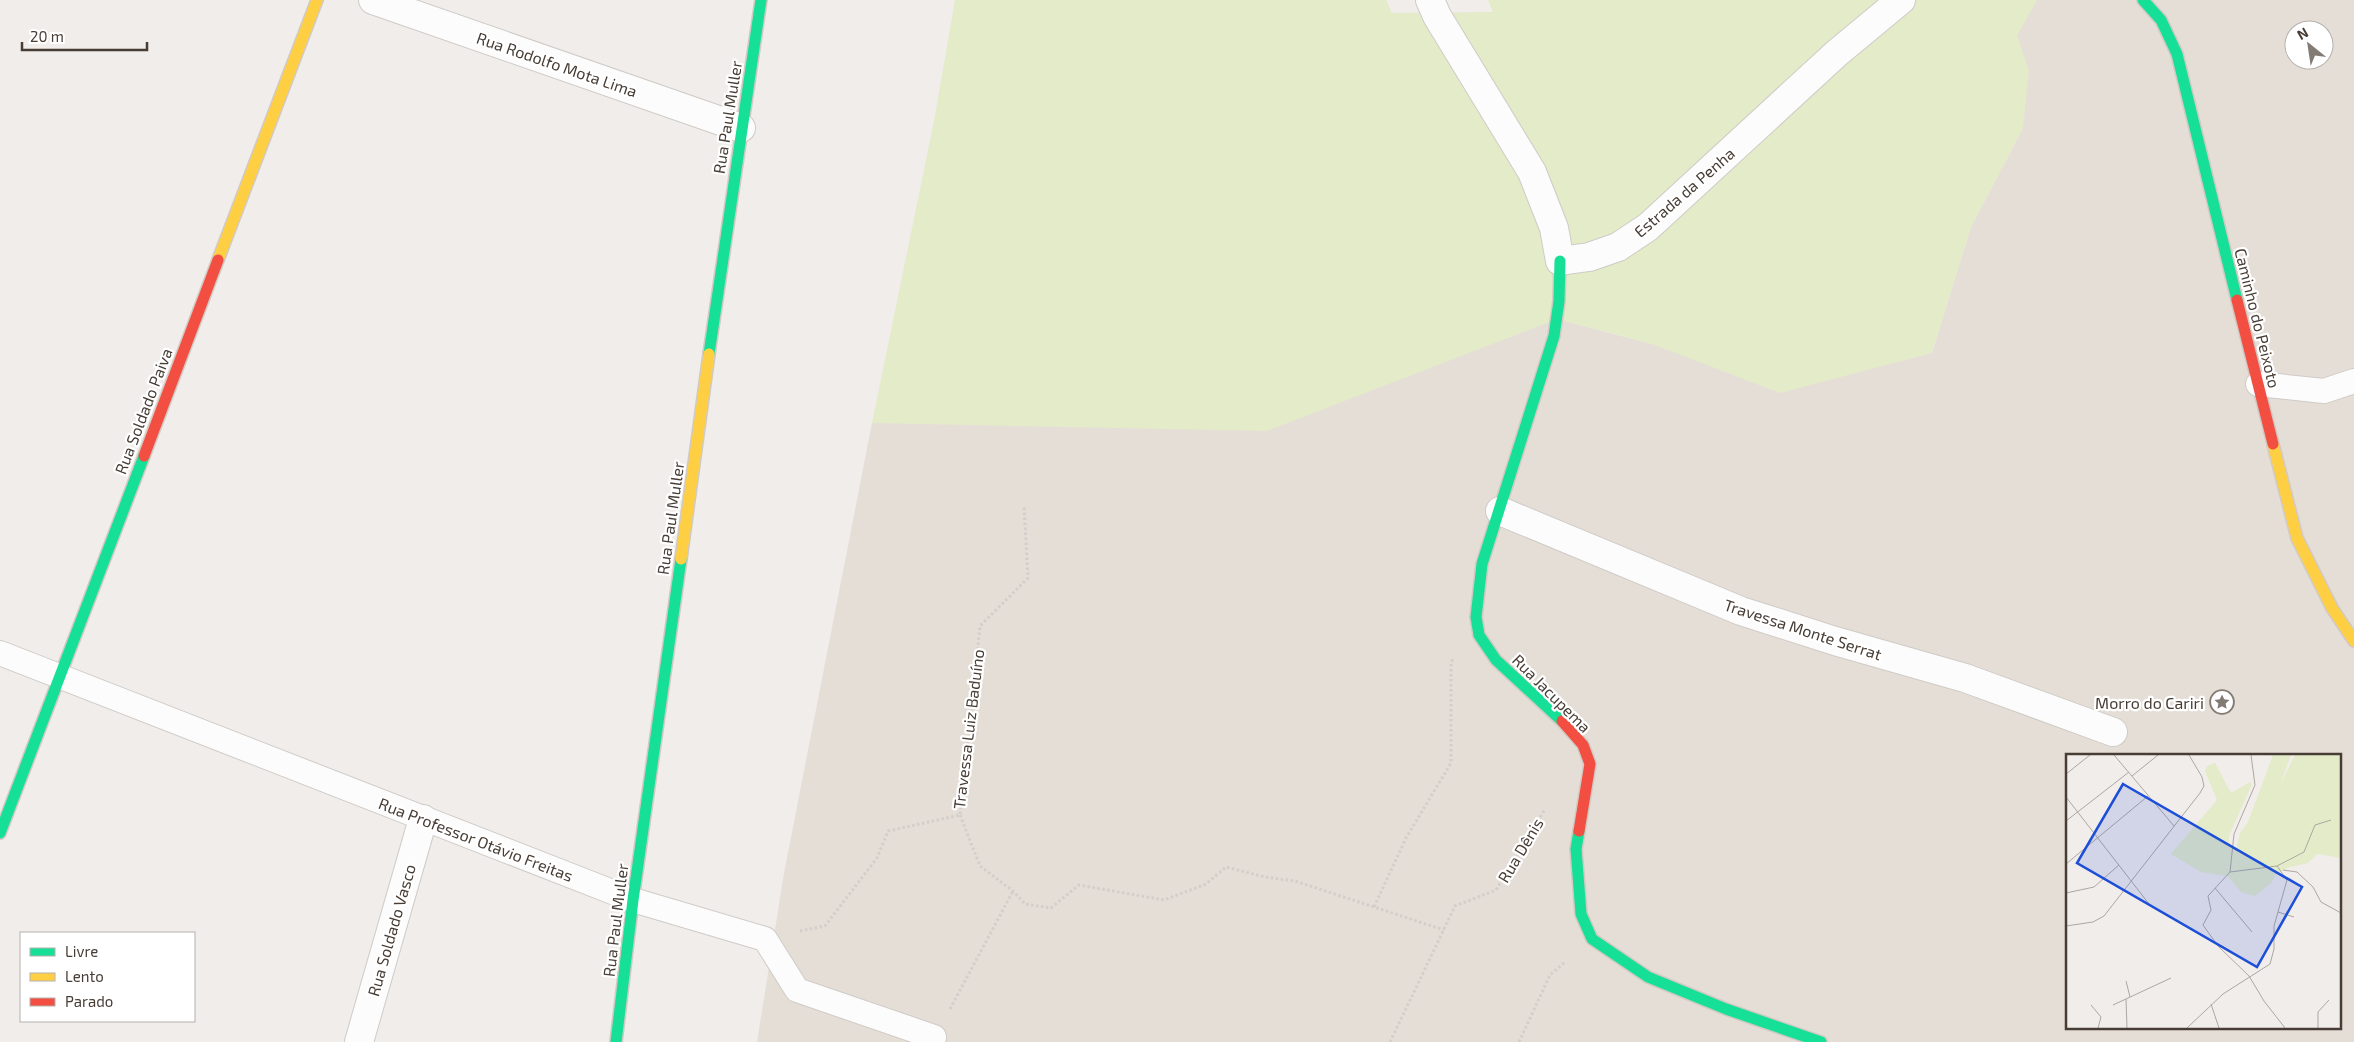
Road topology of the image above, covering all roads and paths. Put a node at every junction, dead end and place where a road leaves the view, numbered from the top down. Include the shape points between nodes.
1 (317, 0) edge
2 (373, 0) edge
3 (761, 0) edge
4 (1430, 0) edge
5 (1901, 0) edge
6 (2143, 0) edge
7 (741, 128) junction
8 (1560, 261) junction
9 (2354, 381) edge
10 (2258, 384) junction
11 (1024, 506) dead end
12 (1500, 511) junction
13 (1476, 617) junction
14 (2354, 641) edge
15 (0, 653) edge
16 (58, 677) junction
17 (2113, 732) dead end
18 (1547, 805) dead end
19 (960, 815) junction
20 (423, 819) junction
21 (0, 833) edge
22 (1013, 891) junction
23 (632, 900) junction
24 (1374, 907) junction
25 (1444, 930) junction
26 (1592, 938) junction
27 (765, 939) junction
28 (934, 1037) joint
29 (359, 1042) edge
30 (616, 1042) edge
31 (1390, 1042) edge
32 (1519, 1042) edge
33 (1821, 1042) edge

1 - 16 street, Rua Soldado Paiva
2 - 7 street, Rua Rodolfo Mota Lima
3 - 7 street, Rua Paul Muller
4 - 8 street via 1532,172 1554,228
5 - 8 street, Estrada da Penha via 1837,53 1648,227 1618,247 1589,257
6 - 10 street, Caminho do Peixoto via 2161,20 2177,54
7 - 23 street, Rua Paul Muller
8 - 12 street, Rua Jacupema via 1554,336
9 - 10 lane via 2324,391
10 - 14 street, Caminho do Peixoto via 2297,538 2332,608
11 - 19 path, Travessa Luiz Baduíno via 1028,578 980,626
12 - 13 street, Rua Jacupema via 1482,564
12 - 17 street, Travessa Monte Serrat via 1741,611 1835,642 1965,678
13 - 24 path via 1451,663 1451,763 1406,838
13 - 26 street, Rua Jacupema via 1479,635 1496,660 1568,726 1583,745 1590,764 1576,849 1581,914
15 - 16 lane, Rua Professor Otávio Freitas
16 - 20 lane, Rua Professor Otávio Freitas
16 - 21 street, Rua Soldado Paiva
18 - 25 path, Rua Dênis via 1496,890 1455,906
19 - 22 path via 980,866
19 - 27 path, Travessa Luiz Baduíno via 888,832 877,858 825,926
20 - 23 lane, Rua Professor Otávio Freitas
20 - 29 street, Rua Soldado Vasco
22 - 24 path via 1025,904 1051,908 1079,885 1164,900 1206,884 1226,868 1295,881
22 - 28 path
23 - 27 lane, Rua Professor Otávio Freitas
23 - 30 street, Rua Paul Muller
24 - 25 path
25 - 31 path, Rua Dênis
26 - 32 path via 1550,975
26 - 33 street via 1648,977 1726,1009
27 - 28 lane via 797,990

